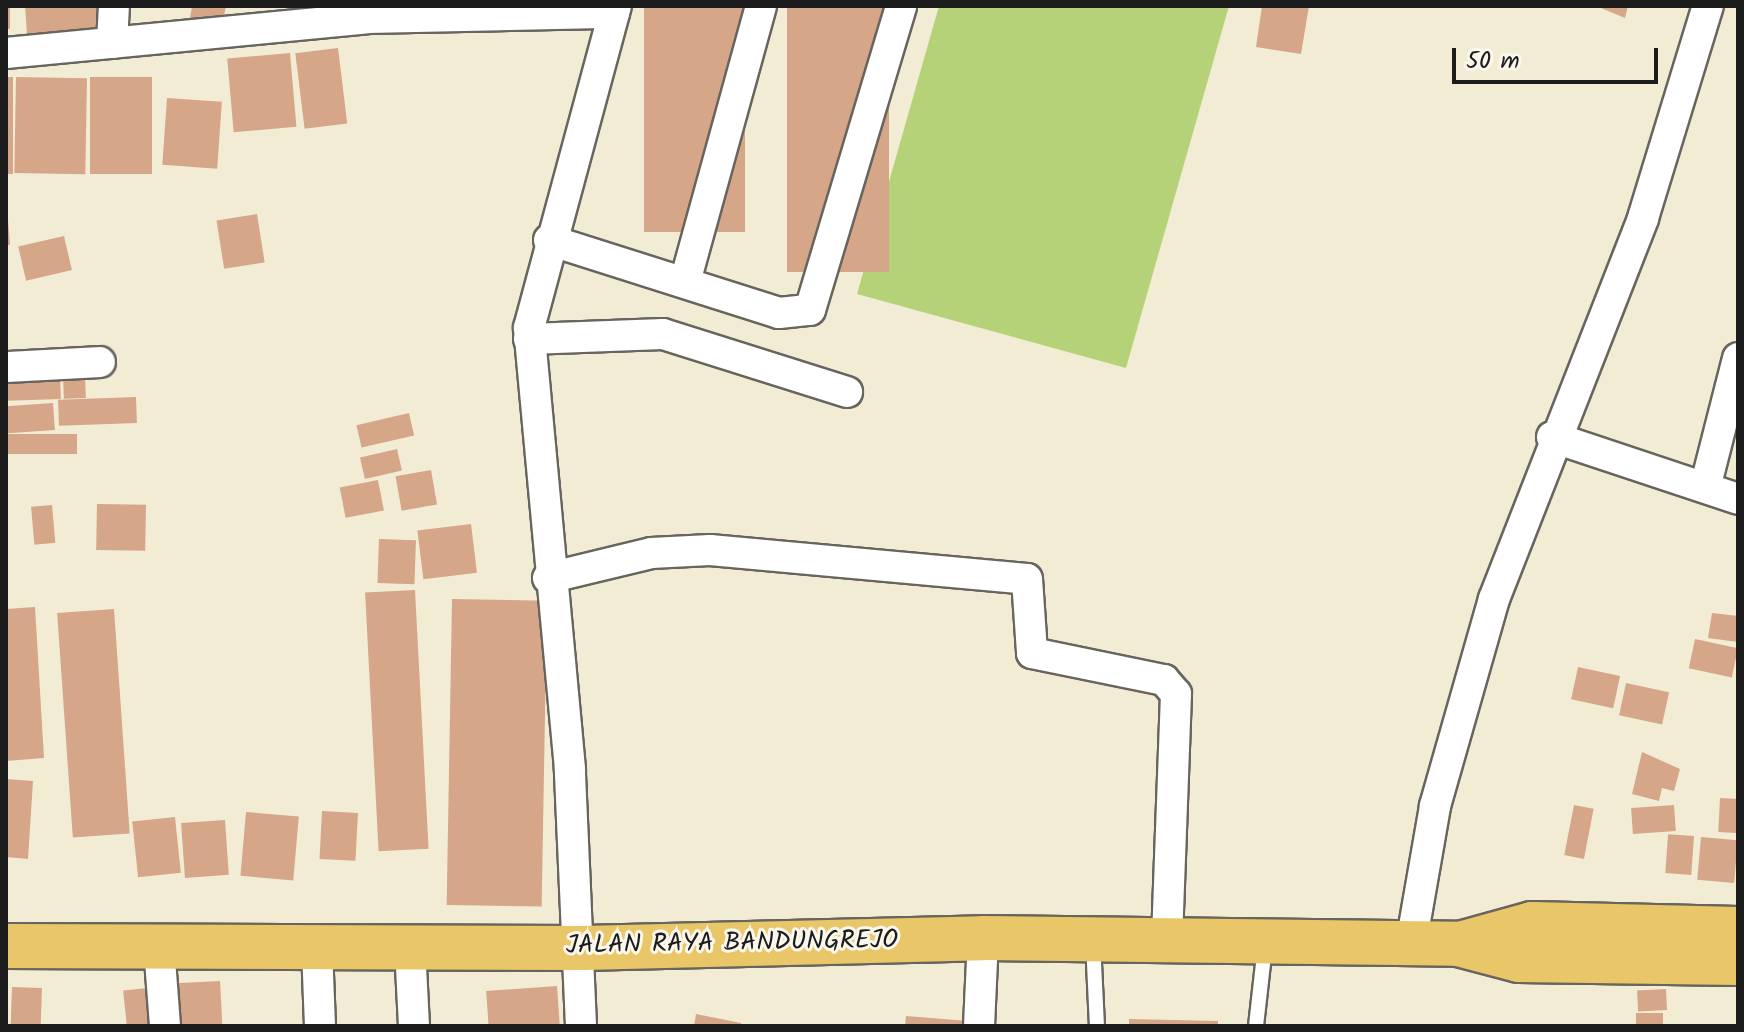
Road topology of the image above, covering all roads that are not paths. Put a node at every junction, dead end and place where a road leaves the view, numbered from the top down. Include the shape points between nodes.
1 (114, 6) edge
2 (761, 6) edge
3 (901, 6) edge
4 (1708, 6) edge
5 (615, 10) edge
6 (112, 43) junction
7 (6, 53) edge
8 (549, 240) junction
9 (685, 282) junction
10 (529, 339) junction
11 (1738, 360) edge
12 (100, 362) dead end
13 (6, 367) edge
14 (847, 392) dead end
15 (1552, 437) junction
16 (1706, 484) junction
17 (1738, 499) edge
18 (548, 578) junction
19 (1738, 929) edge
20 (983, 938) junction
21 (1093, 941) junction
22 (1167, 941) junction
23 (1266, 942) junction
24 (1411, 944) junction
25 (1458, 944) junction
26 (6, 946) edge
27 (159, 946) junction
28 (410, 947) junction
29 (317, 948) junction
30 (583, 948) junction
31 (1738, 963) edge
32 (165, 1026) edge
33 (320, 1026) edge
34 (414, 1026) edge
35 (581, 1026) edge
36 (979, 1026) edge
37 (1097, 1026) edge
38 (1256, 1026) edge

1 - 6 street
2 - 9 street
3 - 9 street via 810,310 779,313
4 - 15 street via 1643,218
5 - 6 street via 367,18
5 - 8 street
6 - 7 street
8 - 9 street
8 - 10 street
10 - 14 street via 663,334
10 - 18 street
11 - 16 street
12 - 13 street
15 - 16 street
15 - 24 street via 1494,599 1435,806
16 - 17 street
18 - 22 street via 651,553 710,550 1027,579 1032,653 1164,680 1176,694
18 - 30 street
19 - 25 main road, JALAN RAYA BANDUNGREJO via 1532,924
20 - 21 main road, JALAN RAYA BANDUNGREJO
20 - 30 main road, JALAN RAYA BANDUNGREJO
20 - 36 street
21 - 22 main road, JALAN RAYA BANDUNGREJO
21 - 37 lane
22 - 23 main road, JALAN RAYA BANDUNGREJO
23 - 24 main road, JALAN RAYA BANDUNGREJO
23 - 38 lane
24 - 25 main road, JALAN RAYA BANDUNGREJO
25 - 31 main road, JALAN RAYA BANDUNGREJO via 1519,960
26 - 27 main road, JALAN RAYA BANDUNGREJO
27 - 29 main road, JALAN RAYA BANDUNGREJO
27 - 32 street
28 - 29 main road, JALAN RAYA BANDUNGREJO
28 - 30 main road, JALAN RAYA BANDUNGREJO
28 - 34 street
29 - 33 street
30 - 35 street

